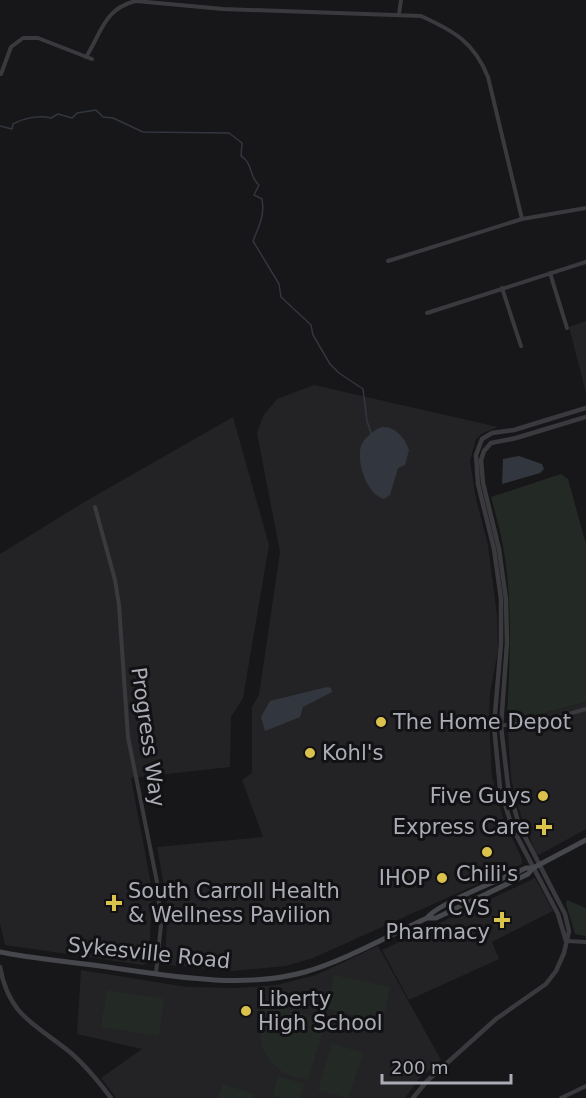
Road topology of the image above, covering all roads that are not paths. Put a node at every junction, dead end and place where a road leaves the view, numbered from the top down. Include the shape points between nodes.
1 (401, 0) edge
2 (399, 14) junction
3 (86, 57) junction
4 (92, 59) dead end
5 (1, 74) edge
6 (586, 208) edge
7 (522, 219) junction
8 (388, 261) dead end
9 (586, 262) edge
10 (550, 273) junction
11 (502, 288) junction
12 (427, 313) dead end
13 (567, 328) dead end
14 (521, 346) dead end
15 (586, 408) edge
16 (586, 417) edge
17 (479, 472) junction
18 (95, 507) dead end
19 (586, 709) edge
20 (494, 726) junction
21 (501, 726) junction
22 (586, 840) edge
23 (536, 867) junction
24 (553, 904) junction
25 (568, 925) junction
26 (566, 941) junction
27 (586, 942) edge
28 (0, 952) edge
29 (0, 967) edge
30 (156, 974) junction
31 (586, 1086) edge
32 (111, 1098) edge
33 (413, 1098) edge
34 (561, 1098) edge

1 - 2 street
2 - 3 street via 223,9 136,1 106,19
2 - 7 street via 421,16 446,27 464,40 481,61 488,76
3 - 4 street
3 - 5 street via 38,38 23,38 11,47
6 - 7 street
7 - 8 street
9 - 10 street
10 - 11 street
10 - 13 street
11 - 12 street
11 - 14 street
15 - 17 street via 487,436 477,449
16 - 17 street via 490,443 482,455
17 - 20 street via 480,498 501,599
17 - 21 street via 500,555 506,599
18 - 30 street, Progress Way via 115,580 128,737 157,882 161,925
19 - 21 street via 542,722
20 - 21 street
20 - 23 street via 504,804 512,827
21 - 23 street via 511,801
22 - 23 main road, Sykesville Road
23 - 24 street
23 - 25 street via 560,903
23 - 30 main road, Sykesville Road via 436,918 427,918 330,963 294,975 212,980
24 - 25 street
24 - 26 street
25 - 26 street
26 - 27 street
26 - 33 street via 560,963 546,984 496,1019
28 - 30 main road, Sykesville Road
29 - 32 street via 6,990 25,1019 72,1054
31 - 34 street

